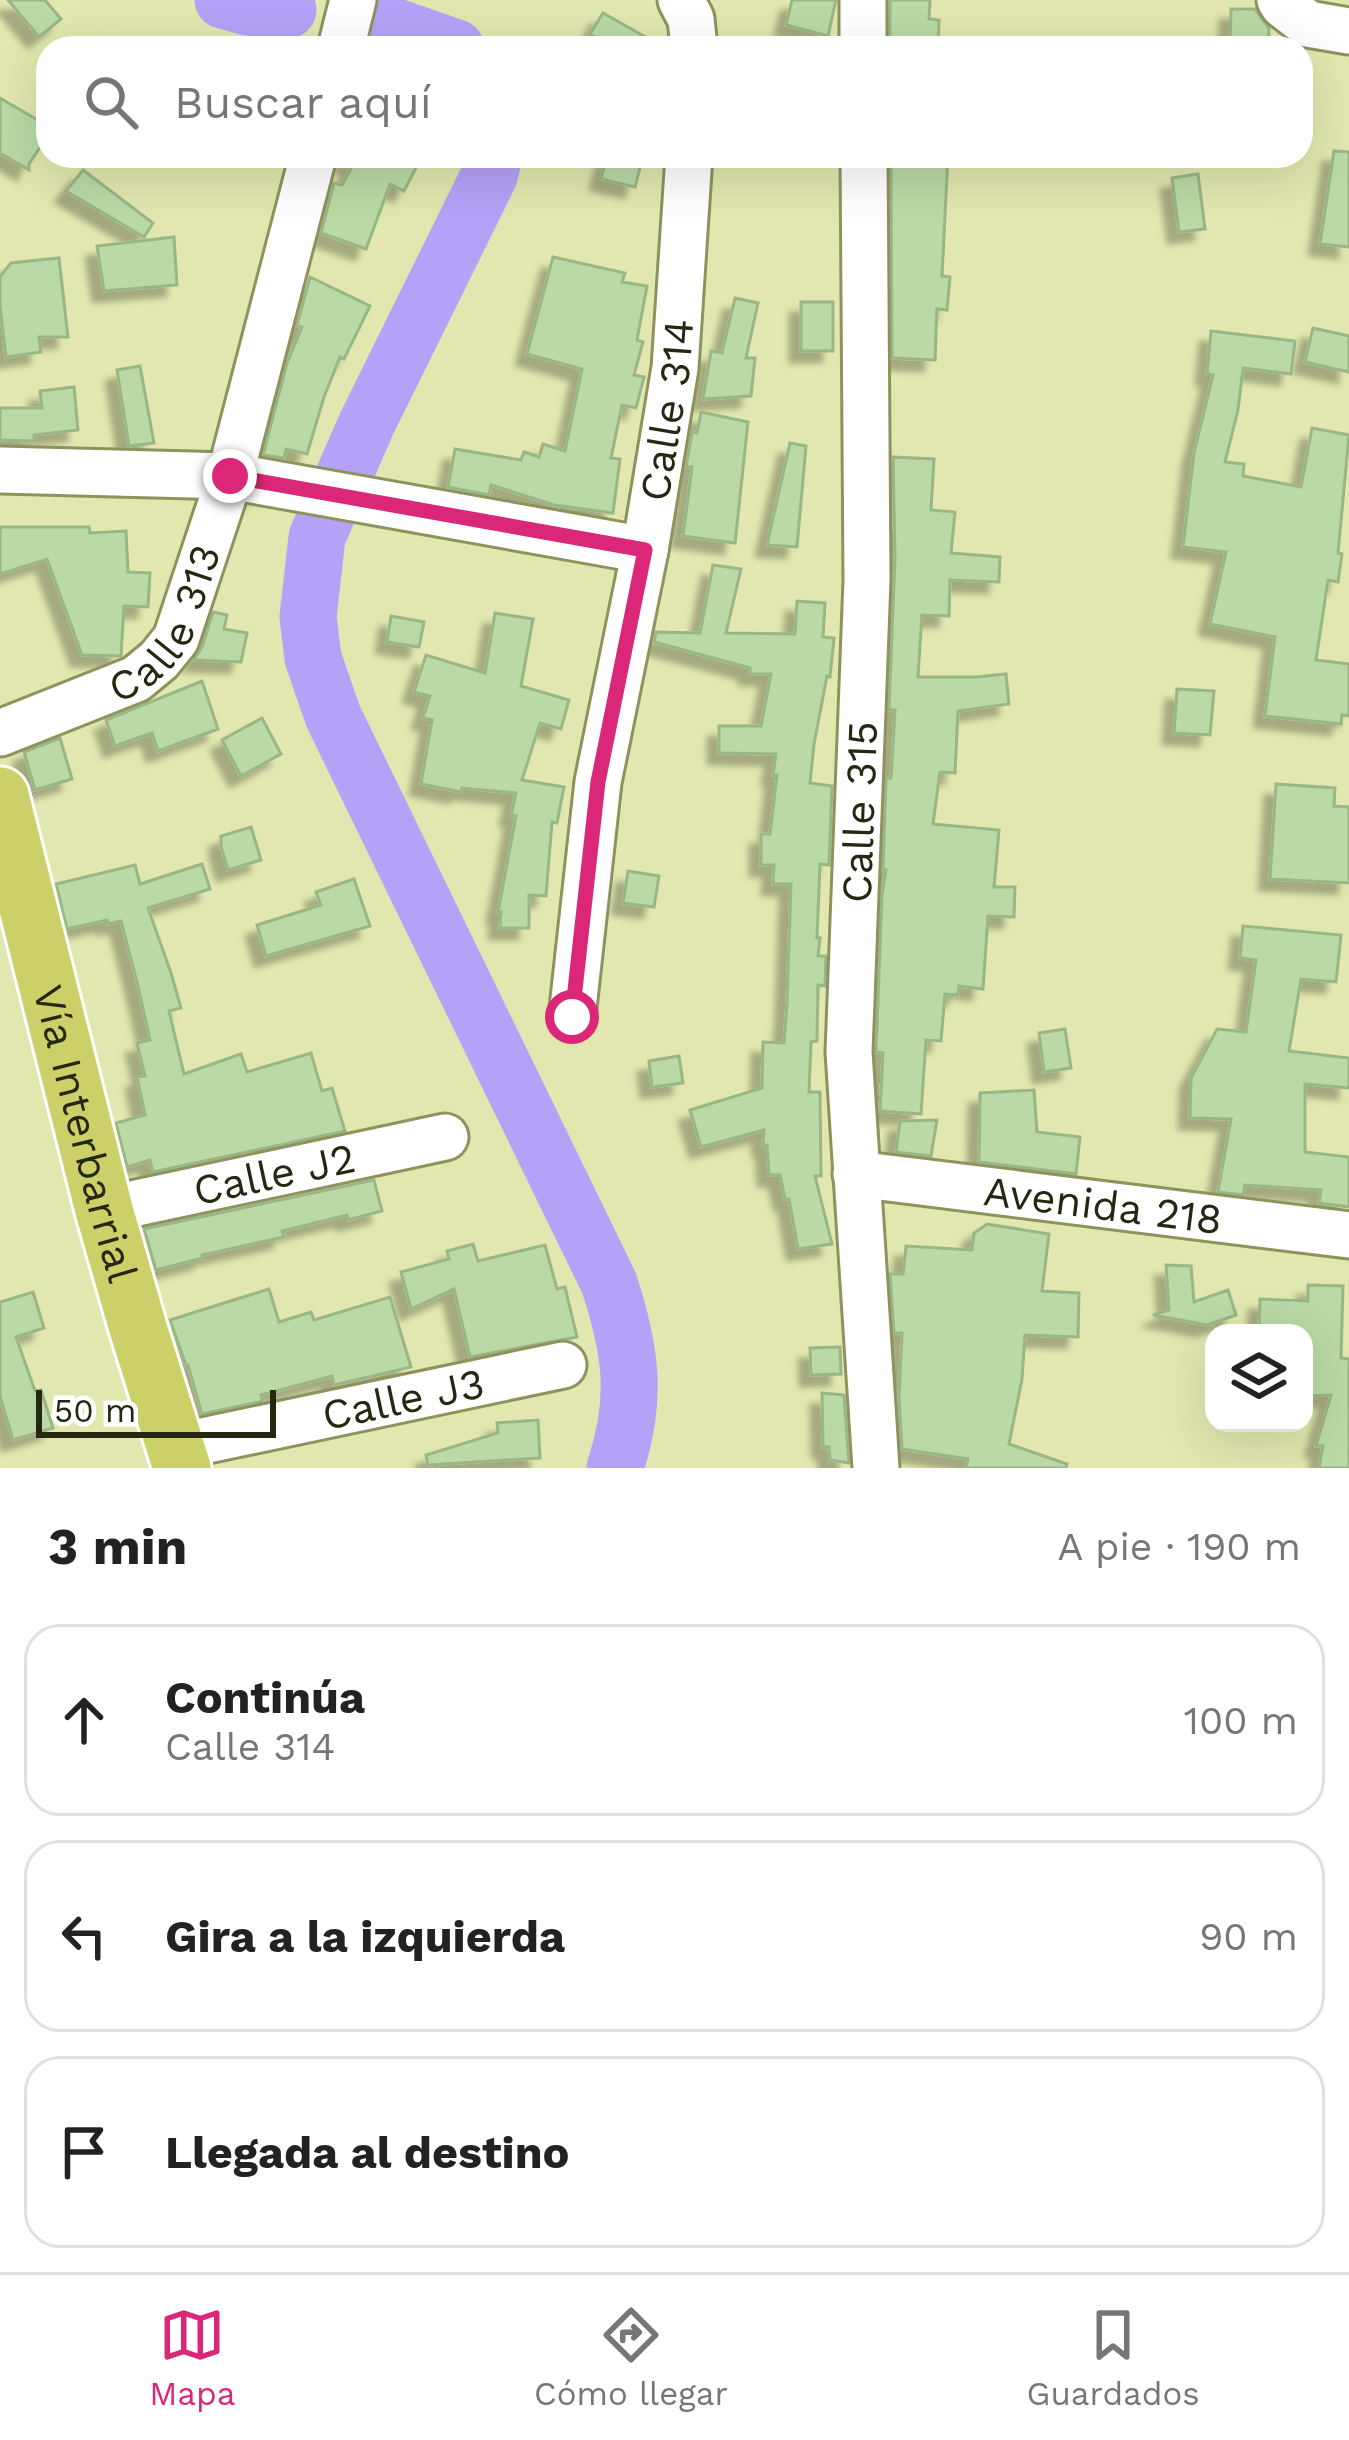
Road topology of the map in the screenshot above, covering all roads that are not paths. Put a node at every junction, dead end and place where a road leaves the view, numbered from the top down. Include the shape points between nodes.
1 (353, 0) edge
2 (863, 0) edge
3 (343, 36) edge
4 (863, 36) edge
5 (310, 168) edge
6 (688, 168) edge
7 (864, 168) edge
8 (0, 470) edge
9 (230, 476) junction
10 (645, 550) junction
11 (0, 733) edge
12 (0, 796) edge
13 (572, 1017) dead end
14 (445, 1137) dead end
15 (856, 1174) junction
16 (104, 1210) junction
17 (1349, 1235) edge
18 (563, 1365) dead end
19 (178, 1458) edge
20 (876, 1468) edge

1 - 3 street
2 - 4 street
5 - 9 street, Calle 313
6 - 10 street, Calle 314 via 675,368
7 - 15 street, Calle 315 via 867,580 849,1052
8 - 9 street
9 - 10 street
9 - 11 street, Calle 313 via 176,638 159,660 136,679
10 - 13 street, Calle 314 via 598,782
12 - 16 main road, Vía Interbarrial
14 - 16 street, Calle J2
15 - 17 street, Avenida 218
15 - 20 street, Calle 315
16 - 19 main road, Vía Interbarrial
18 - 19 street, Calle J3

